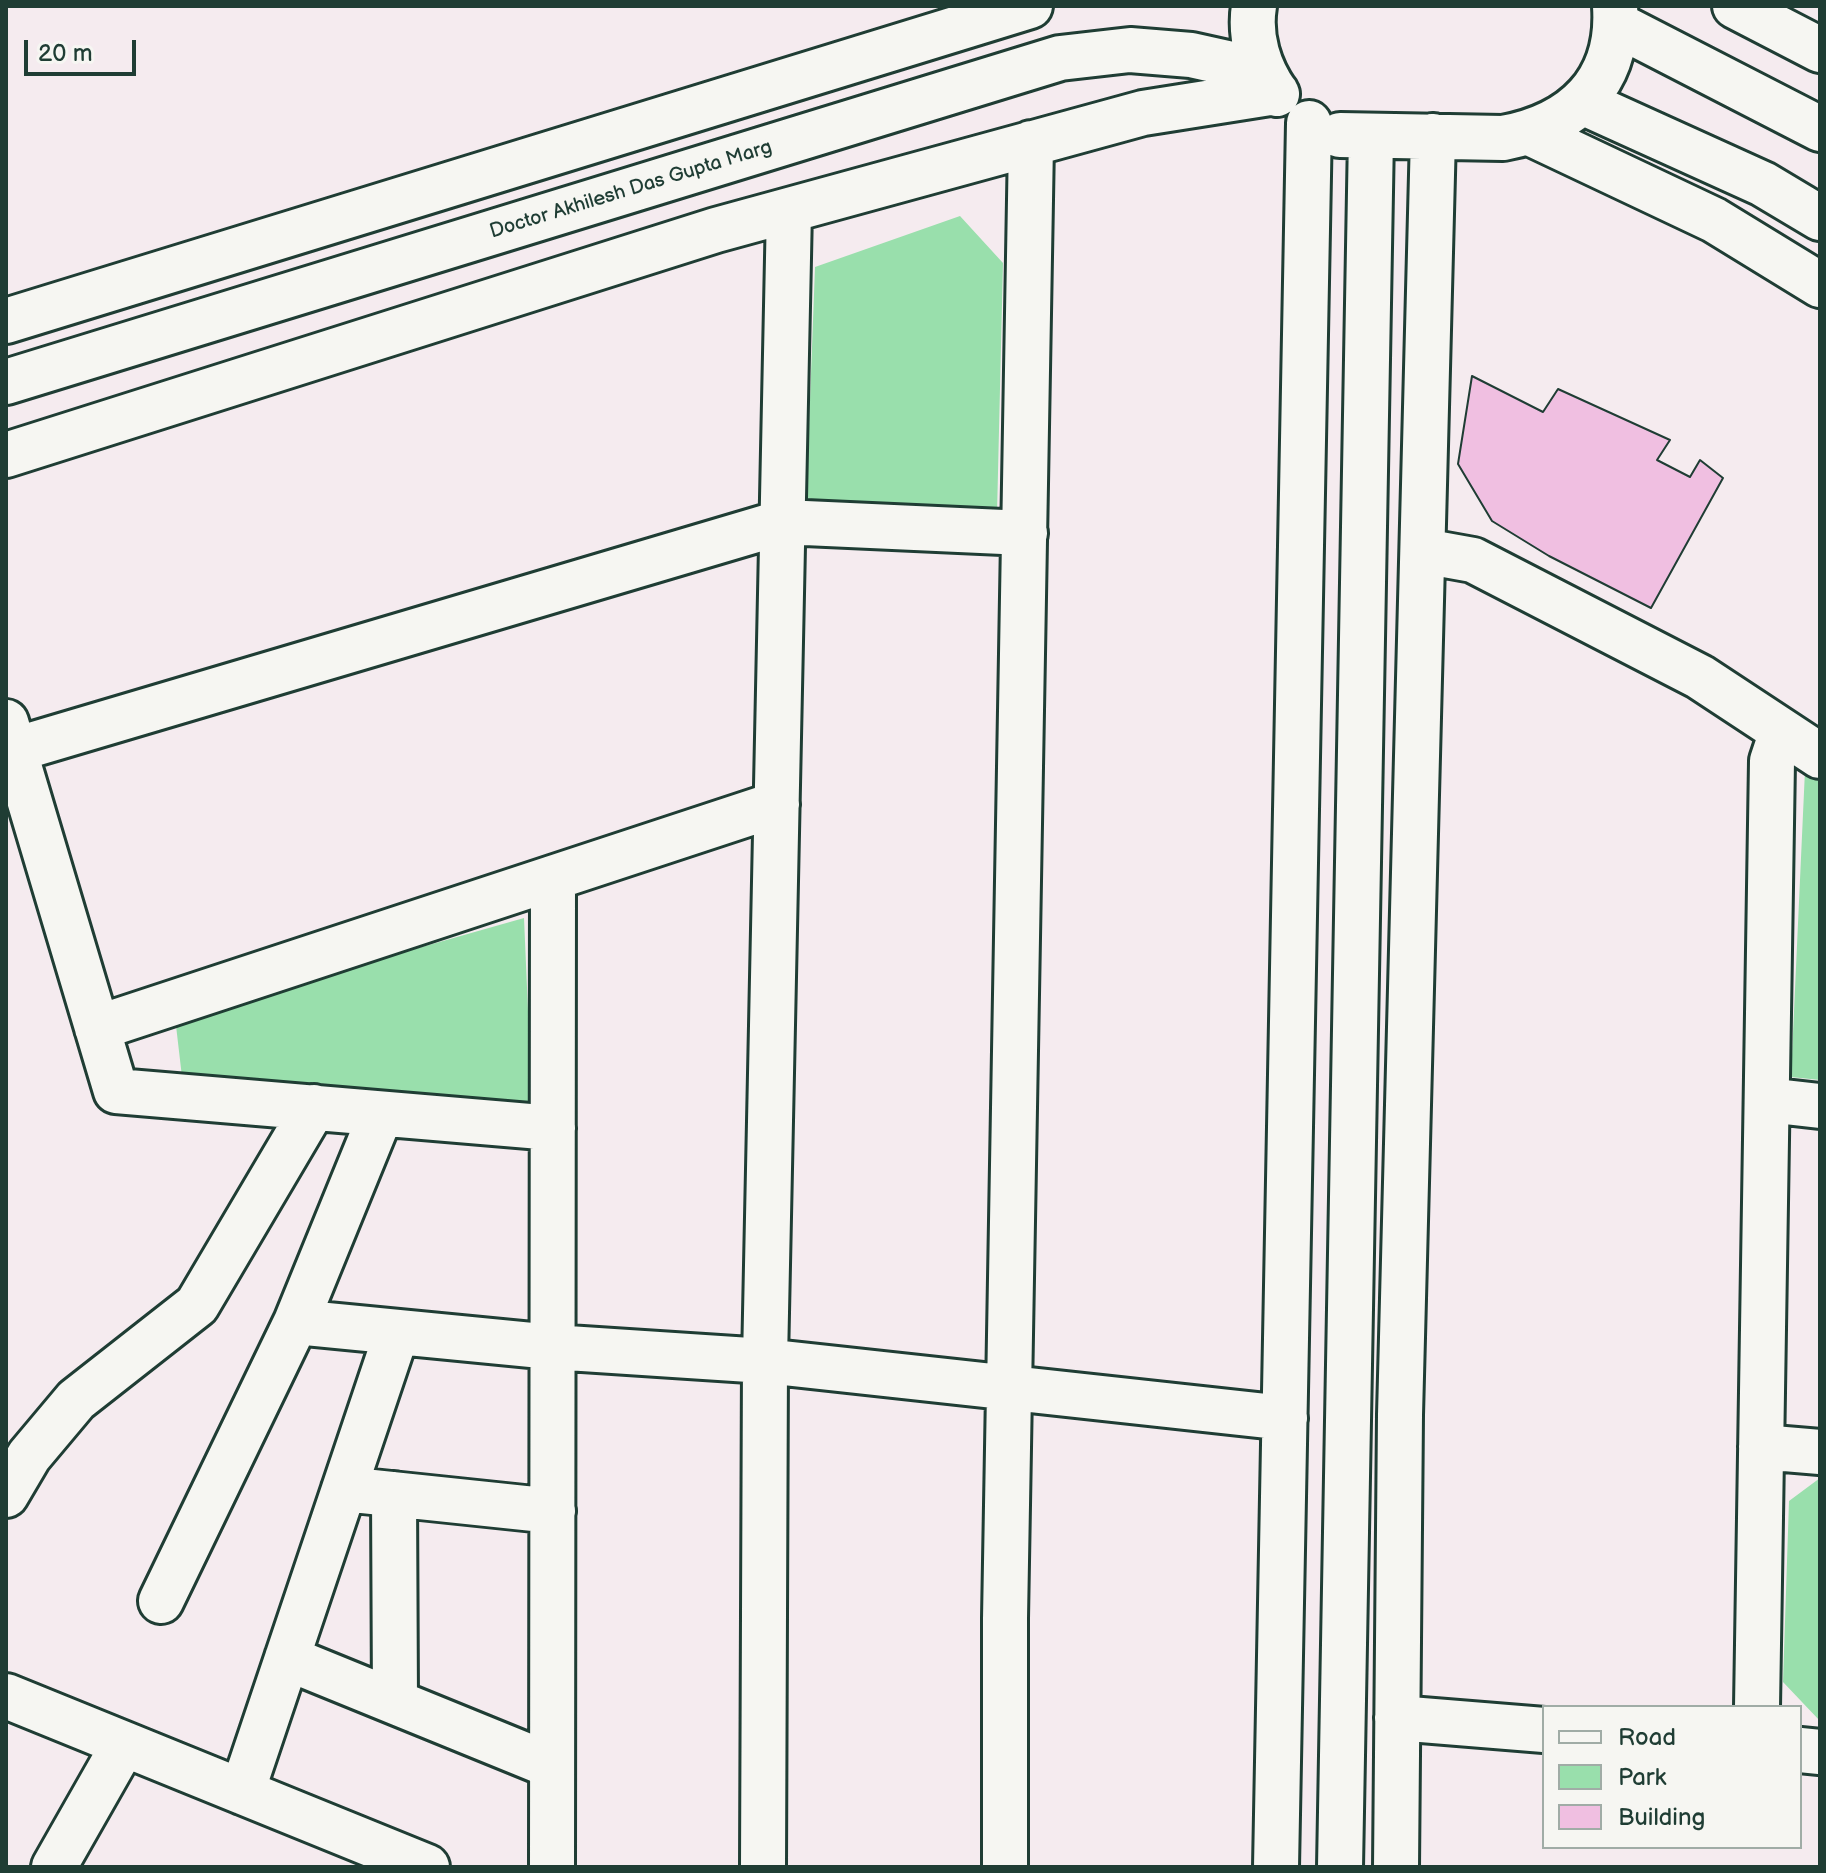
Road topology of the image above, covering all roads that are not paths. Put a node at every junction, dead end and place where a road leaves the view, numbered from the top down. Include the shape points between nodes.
1 (1030, 6) edge
2 (1254, 6) edge
3 (1735, 6) edge
4 (1615, 15) edge
5 (1820, 50) edge
6 (1269, 82) junction
7 (1582, 102) junction
8 (1309, 123) junction
9 (1820, 129) edge
10 (1530, 133) junction
11 (1371, 136) junction
12 (1433, 136) junction
13 (1031, 143) junction
14 (789, 210) junction
15 (1820, 218) edge
16 (1820, 285) edge
17 (6, 321) edge
18 (6, 382) edge
19 (6, 455) edge
20 (783, 522) junction
21 (1025, 533) junction
22 (1423, 551) junction
23 (1782, 731) junction
24 (10, 736) edge
25 (1820, 756) edge
26 (777, 804) junction
27 (553, 878) junction
28 (97, 1028) junction
29 (1767, 1100) junction
30 (1820, 1106) edge
31 (314, 1107) junction
32 (381, 1114) junction
33 (553, 1128) junction
34 (296, 1322) junction
35 (397, 1332) junction
36 (552, 1347) junction
37 (765, 1361) junction
38 (1010, 1388) junction
39 (1285, 1418) junction
40 (1761, 1447) junction
41 (1820, 1452) edge
42 (344, 1489) junction
43 (394, 1494) junction
44 (6, 1495) edge
45 (553, 1511) junction
46 (161, 1601) dead end
47 (287, 1658) junction
48 (6, 1696) edge
49 (395, 1702) junction
50 (1757, 1705) edge
51 (1397, 1718) junction
52 (1542, 1730) edge
53 (124, 1744) junction
54 (552, 1766) junction
55 (242, 1792) junction
56 (54, 1867) edge
57 (427, 1867) edge
58 (552, 1867) edge
59 (763, 1867) edge
60 (1005, 1867) edge
61 (1276, 1867) edge
62 (1340, 1867) edge
63 (1396, 1867) edge

1 - 17 street
2 - 6 street via 1257,56
3 - 5 street
4 - 7 street via 1610,55
4 - 9 street
6 - 8 street
6 - 13 street
6 - 18 street, Doctor Akhilesh Das Gupta Marg via 1191,55 1130,50 1060,58
7 - 10 street
7 - 15 street via 1763,184
8 - 11 street via 1336,135
8 - 39 street
10 - 12 street via 1503,138
10 - 16 street via 1714,220
11 - 12 street
11 - 62 street
12 - 22 street
13 - 14 street
13 - 21 street
14 - 19 street
14 - 20 street
20 - 21 street
20 - 24 street
20 - 26 street
21 - 38 street
22 - 23 street via 1473,560 1700,677
22 - 51 street
23 - 25 street
23 - 29 street via 1772,761
24 - 28 street
26 - 27 street
26 - 37 street
27 - 28 street
27 - 33 street
28 - 31 street via 116,1091
29 - 30 street
29 - 40 street
31 - 32 street
31 - 44 street via 197,1305 76,1400 29,1456
32 - 33 street
32 - 34 street
33 - 36 street
34 - 35 street
34 - 46 street
35 - 36 street
35 - 42 street
36 - 37 street
36 - 45 street
37 - 38 street
37 - 59 street
38 - 39 street
38 - 60 street
39 - 61 street
40 - 41 street
40 - 50 street
42 - 43 street
42 - 47 street
43 - 45 street
43 - 49 street
45 - 54 street
47 - 49 street
47 - 55 street
48 - 53 street
49 - 54 street
51 - 52 street
51 - 63 street
53 - 55 street
53 - 56 street
54 - 58 street
55 - 57 street

